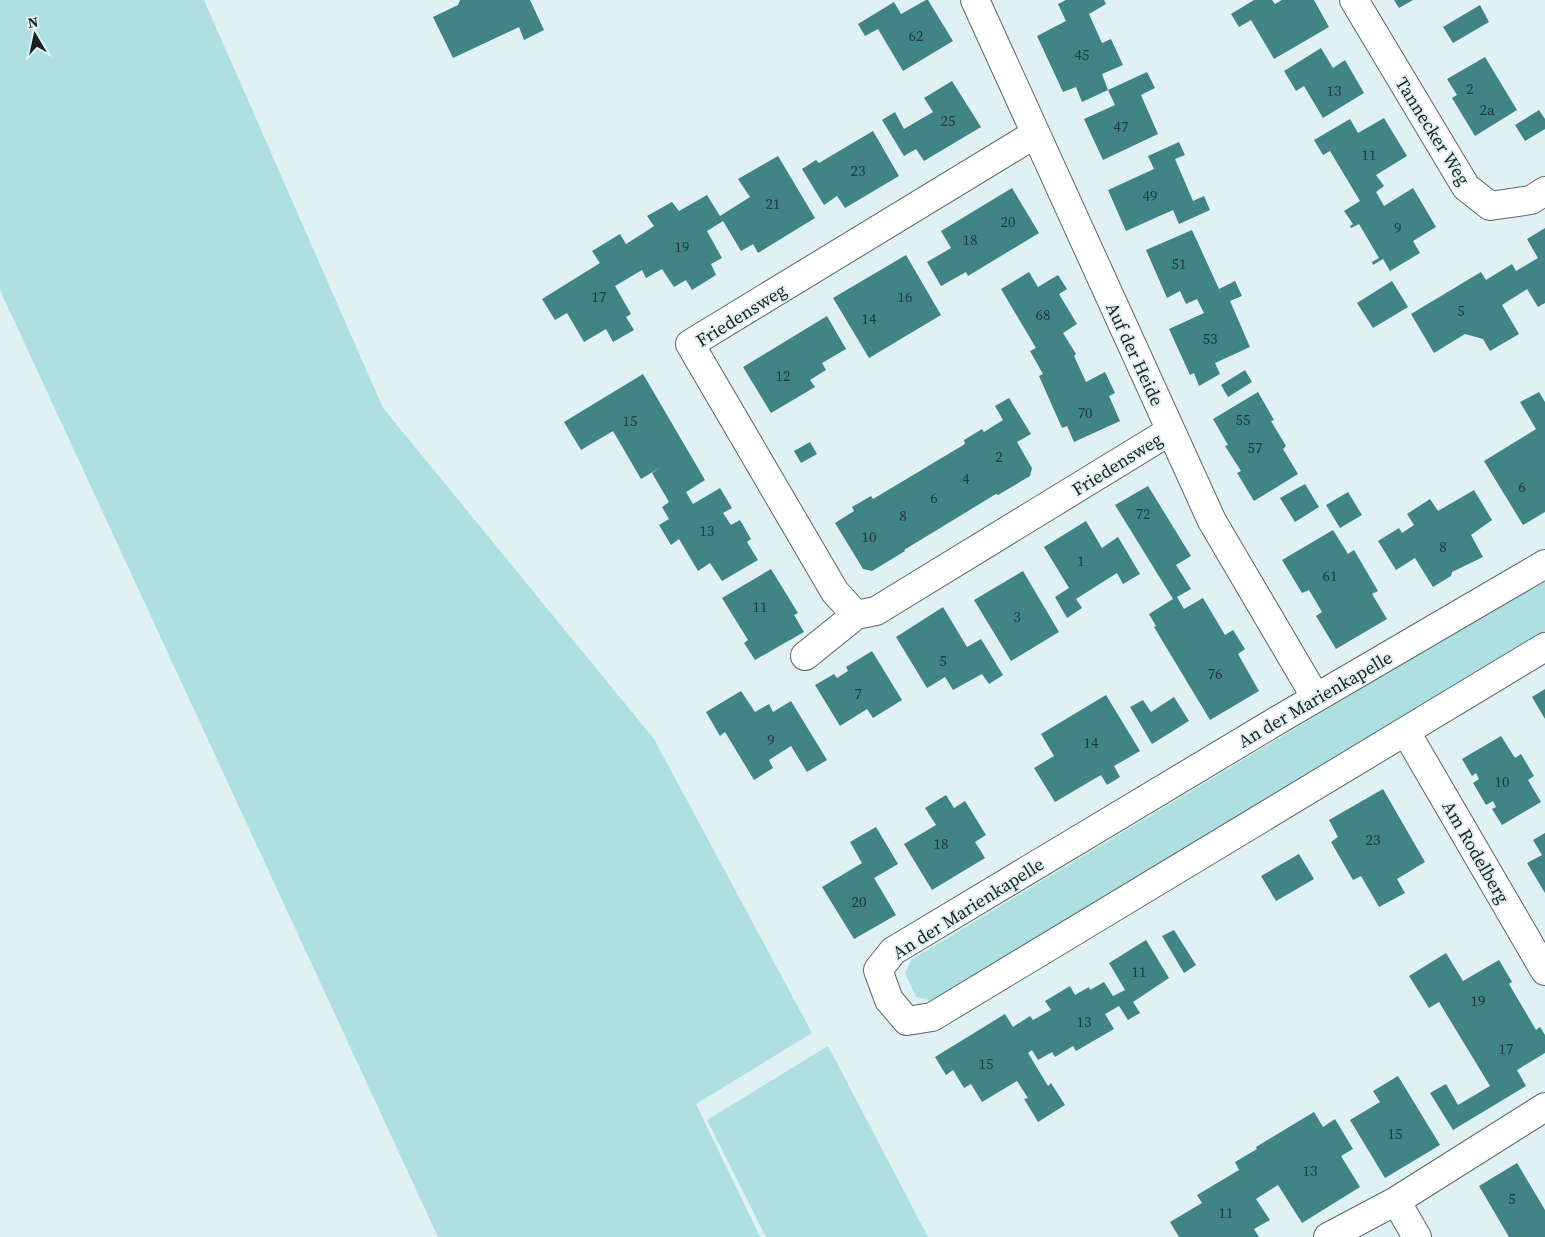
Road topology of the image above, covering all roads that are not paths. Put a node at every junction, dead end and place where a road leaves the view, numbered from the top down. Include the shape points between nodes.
1 (975, 0) edge
2 (1354, 0) edge
3 (1035, 134) junction
4 (1545, 191) edge
5 (1170, 431) junction
6 (1545, 564) edge
7 (856, 615) junction
8 (1545, 647) edge
9 (805, 656) dead end
10 (1316, 698) junction
11 (1406, 732) junction
12 (1545, 971) edge
13 (1545, 1107) edge
14 (1396, 1201) junction
15 (1328, 1237) edge
16 (1417, 1237) edge

1 - 3 street, Auf der Heide
2 - 4 street, Tannecker Weg via 1466,187 1490,206 1531,200
3 - 5 street, Auf der Heide
3 - 7 street, Friedensweg via 690,344 835,592
5 - 7 street, Friedensweg via 876,611
5 - 10 street, Auf der Heide via 1212,521
6 - 10 street, An der Marienkapelle
7 - 9 street, Friedensweg
8 - 11 street, An der Marienkapelle
10 - 11 street, An der Marienkapelle via 893,951 878,970 889,1000 907,1021 932,1017
11 - 12 street, Am Rodelberg
13 - 14 street
14 - 15 street
14 - 16 street

